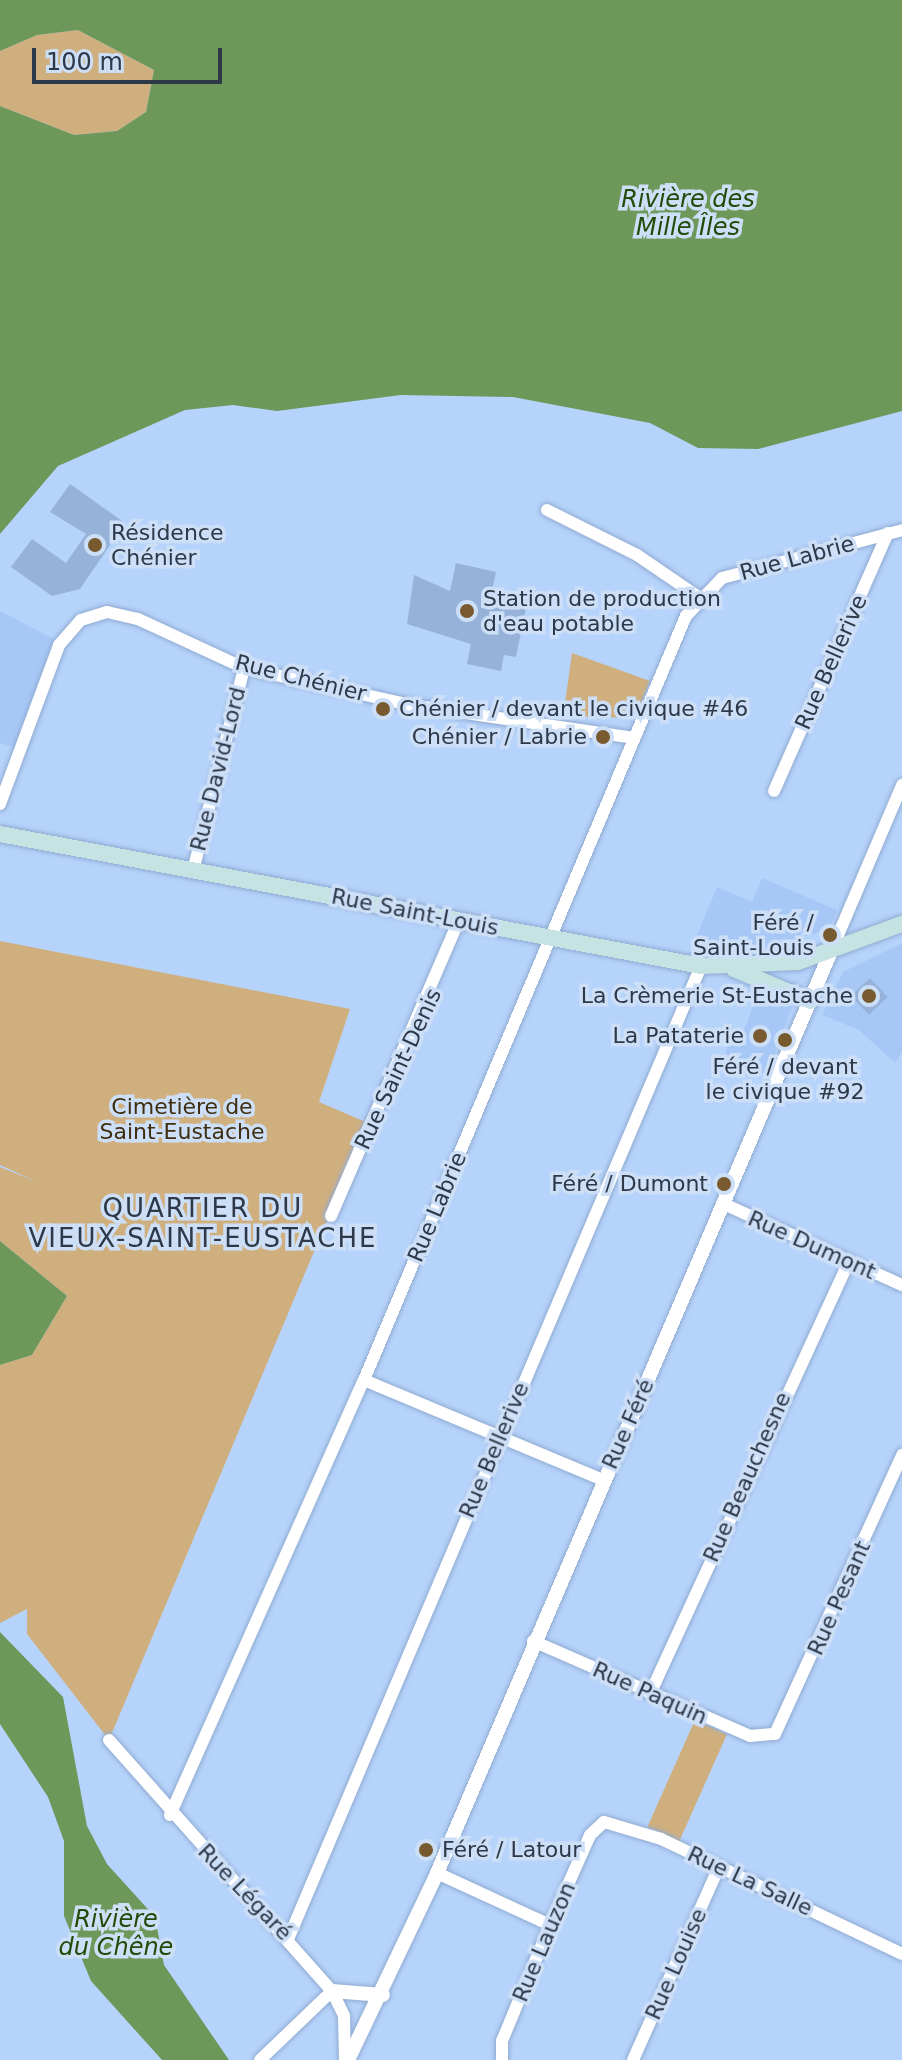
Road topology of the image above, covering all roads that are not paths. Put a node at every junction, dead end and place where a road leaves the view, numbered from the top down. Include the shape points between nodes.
1 (547, 510) dead end
2 (902, 530) edge
3 (888, 533) junction
4 (697, 596) junction
5 (244, 668) junction
6 (634, 738) junction
7 (902, 785) edge
8 (774, 791) dead end
9 (0, 804) edge
10 (0, 834) edge
11 (193, 871) junction
12 (459, 920) junction
13 (902, 924) edge
14 (550, 937) junction
15 (830, 954) junction
16 (701, 966) junction
17 (733, 968) junction
18 (811, 1001) junction
19 (724, 1204) junction
20 (331, 1216) dead end
21 (849, 1262) junction
22 (902, 1285) edge
23 (364, 1380) junction
24 (498, 1438) junction
25 (902, 1455) edge
26 (603, 1480) junction
27 (533, 1641) junction
28 (650, 1694) junction
29 (769, 1736) joint
30 (109, 1740) dead end
31 (170, 1815) junction
32 (596, 1827) joint
33 (719, 1867) junction
34 (437, 1873) junction
35 (550, 1925) junction
36 (289, 1937) junction
37 (902, 1954) edge
38 (332, 1991) junction
39 (383, 1995) junction
40 (260, 2060) edge
41 (347, 2060) edge
42 (502, 2060) edge
43 (633, 2060) edge

1 - 4 street via 637,555
2 - 3 street, Rue Labrie
3 - 4 street, Rue Labrie via 722,578
3 - 8 street, Rue Bellerive
4 - 6 street, Rue Labrie
5 - 6 street, Rue Chénier via 411,705
5 - 9 street, Rue Chénier via 138,619 107,612 81,620 59,645
5 - 11 street, Rue David-Lord
6 - 14 street, Rue Labrie
7 - 15 street, Rue Féré
10 - 11 main road, Rue Saint-Louis
11 - 12 main road, Rue Saint-Louis
12 - 14 main road, Rue Saint-Louis
12 - 20 street, Rue Saint-Denis
13 - 15 main road, Rue Saint-Louis
14 - 16 main road, Rue Saint-Louis
14 - 23 street, Rue Labrie
15 - 17 main road, Rue Saint-Louis
15 - 18 street, Rue Féré
16 - 17 main road, Rue Saint-Louis
16 - 24 street, Rue Bellerive
17 - 18 main road
18 - 19 street, Rue Féré
19 - 21 street, Rue Dumont
19 - 26 street, Rue Féré
21 - 22 street, Rue Dumont
21 - 28 street, Rue Beauchesne
23 - 24 street
23 - 31 street, Rue Labrie
24 - 26 street
24 - 36 street, Rue Bellerive
25 - 29 street, Rue Pesant via 784,1723
26 - 27 street, Rue Féré
27 - 28 street, Rue Paquin
27 - 34 street, Rue Féré
28 - 29 street, Rue Paquin via 750,1736
30 - 31 street, Rue Légaré
31 - 36 street, Rue Légaré
32 - 33 street, Rue La Salle via 610,1821
32 - 35 street, Rue Lauzon
33 - 37 street, Rue La Salle
33 - 43 street, Rue Louise
34 - 35 street
34 - 39 street, Rue Féré
35 - 42 street, Rue Lauzon via 502,2041
36 - 38 street, Rue Légaré
38 - 39 street
38 - 40 street
38 - 41 street, Rue Légaré via 344,2016
39 - 41 street, Rue Féré

